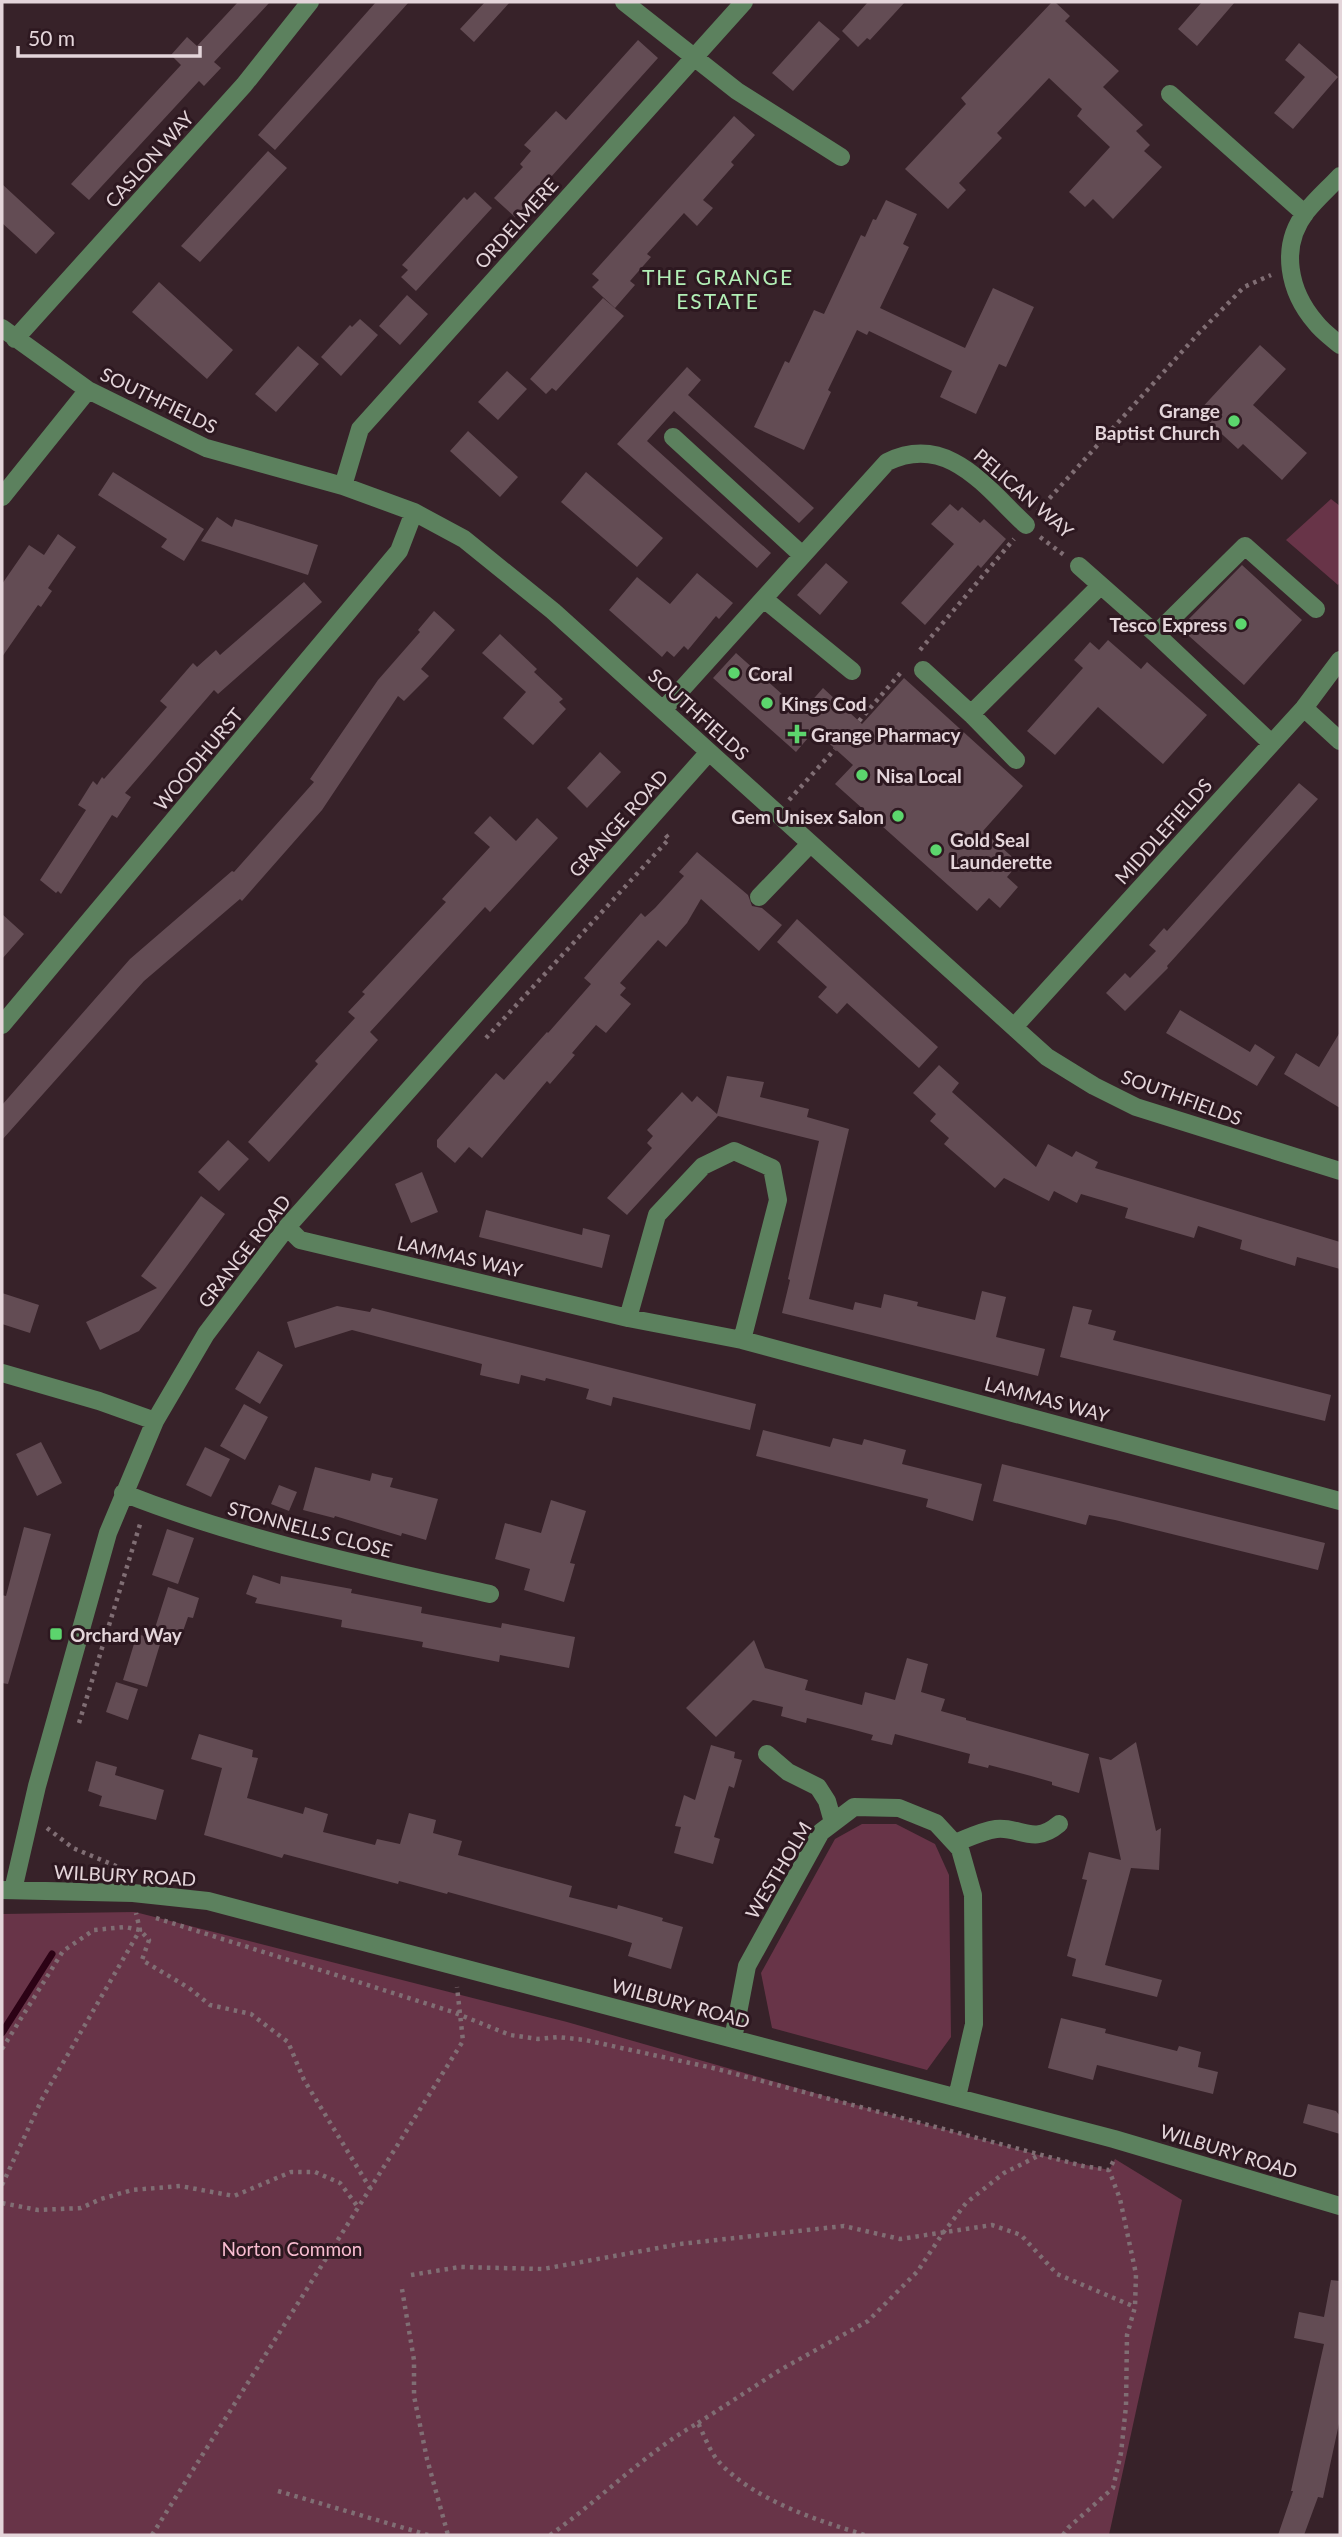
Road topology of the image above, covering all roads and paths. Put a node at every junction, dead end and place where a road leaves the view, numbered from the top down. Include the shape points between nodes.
1 (310, 2) edge
2 (624, 2) edge
3 (744, 2) edge
4 (694, 57) junction
5 (1170, 94) dead end
6 (841, 157) dead end
7 (1340, 176) edge
8 (1305, 214) junction
9 (1289, 272) junction
10 (8, 333) edge
11 (1340, 345) edge
12 (88, 390) junction
13 (673, 437) dead end
14 (343, 486) junction
15 (2, 497) edge
16 (414, 512) junction
17 (1026, 525) junction
18 (803, 555) junction
19 (1079, 566) joint
20 (1100, 586) junction
21 (764, 599) junction
22 (1316, 609) dead end
23 (1156, 634) junction
24 (1340, 660) edge
25 (917, 665) joint
26 (903, 670) dead end
27 (852, 671) dead end
28 (1304, 708) junction
29 (663, 710) junction
30 (971, 713) junction
31 (859, 721) dead end
32 (1340, 741) edge
33 (1271, 743) junction
34 (835, 748) dead end
35 (709, 752) junction
36 (1016, 760) dead end
37 (776, 814) junction
38 (670, 839) dead end
39 (810, 844) junction
40 (759, 897) dead end
41 (2, 1025) edge
42 (1014, 1027) junction
43 (480, 1045) dead end
44 (1340, 1171) edge
45 (286, 1227) junction
46 (628, 1318) junction
47 (742, 1340) junction
48 (2, 1373) edge
49 (155, 1421) junction
50 (123, 1493) junction
51 (1340, 1501) edge
52 (147, 1503) junction
53 (490, 1594) dead end
54 (79, 1724) dead end
55 (767, 1754) dead end
56 (834, 1822) junction
57 (1059, 1824) dead end
58 (46, 1828) dead end
59 (955, 1843) junction
60 (130, 1872) dead end
61 (8, 1890) edge
62 (140, 1930) junction
63 (456, 1976) dead end
64 (459, 2016) junction
65 (733, 2039) junction
66 (2, 2049) edge
67 (957, 2097) junction
68 (1039, 2155) junction
69 (1115, 2159) dead end
70 (1109, 2170) junction
71 (2, 2185) edge
72 (370, 2188) junction
73 (2, 2203) edge
74 (1340, 2206) edge
75 (358, 2208) junction
76 (943, 2233) junction
77 (411, 2275) dead end
78 (402, 2289) dead end
79 (1135, 2307) junction
80 (698, 2423) junction
81 (278, 2491) dead end
82 (152, 2535) edge
83 (428, 2535) edge
84 (449, 2535) edge
85 (550, 2535) edge
86 (865, 2535) edge
87 (1063, 2535) edge

1 - 10 street, CASLON WAY via 244,85
2 - 4 street
3 - 4 street, ORDELMERE
4 - 6 street via 737,91
4 - 14 street, ORDELMERE via 360,429
5 - 8 street
7 - 8 street
8 - 9 street via 1292,240
9 - 11 street via 1316,324
9 - 17 path via 1244,287
10 - 12 street, SOUTHFIELDS
12 - 14 street, SOUTHFIELDS via 206,448
12 - 15 street
13 - 18 street
14 - 16 street, SOUTHFIELDS
16 - 29 street, SOUTHFIELDS via 464,539
16 - 41 street, WOODHURST via 399,551
17 - 18 street, PELICAN WAY via 964,467 937,454 911,453 887,462
17 - 19 path, PELICAN WAY
17 - 25 path
18 - 21 street, PELICAN WAY
19 - 20 street, PELICAN WAY
20 - 23 street, PELICAN WAY
20 - 30 street
21 - 27 street
21 - 29 street, PELICAN WAY
22 - 23 street via 1245,546
23 - 33 street, PELICAN WAY
24 - 28 street, MIDDLEFIELDS
25 - 30 street
26 - 31 path
28 - 32 street
28 - 33 street, MIDDLEFIELDS
29 - 35 street, SOUTHFIELDS
30 - 36 street
33 - 42 street, MIDDLEFIELDS
34 - 37 path
35 - 37 street, SOUTHFIELDS
35 - 45 street, GRANGE ROAD
37 - 39 street, SOUTHFIELDS
38 - 43 path
39 - 40 street
39 - 42 street, SOUTHFIELDS
42 - 44 street, SOUTHFIELDS via 1067,1070 1136,1107
45 - 46 street, LAMMAS WAY via 300,1240
45 - 49 street, GRANGE ROAD via 206,1334
46 - 47 street, LAMMAS WAY
46 - 47 street via 657,1215 703,1166 734,1151 772,1168 778,1200
47 - 51 street, LAMMAS WAY
48 - 49 street
49 - 50 street, GRANGE ROAD
50 - 52 street, STONNELLS CLOSE
50 - 61 street, GRANGE ROAD
52 - 53 street, STONNELLS CLOSE via 304,1552
52 - 54 path
55 - 56 street via 788,1772 818,1787
56 - 59 street, WESTHOLM via 854,1807 899,1808 936,1823
56 - 65 street, WESTHOLM via 821,1832 747,1966
57 - 59 street via 1028,1835 1000,1828
58 - 60 path via 73,1849
59 - 67 street, WESTHOLM via 973,1895 974,2024
61 - 65 street, WILBURY ROAD via 208,1901
62 - 64 path via 135,1912
62 - 66 path via 94,1930 64,1951
62 - 71 path via 42,2099
62 - 72 path via 149,1940 142,1961 211,2005 251,2014 288,2042 304,2080
63 - 64 path
64 - 68 path via 510,2035 585,2040 713,2068
64 - 72 path via 463,2041
65 - 67 street, WILBURY ROAD
67 - 74 street, WILBURY ROAD
68 - 70 path
68 - 76 path via 1004,2173 966,2203
69 - 70 path
70 - 79 path via 1131,2245
72 - 75 path
73 - 75 path via 38,2210 80,2208 132,2190 180,2186 234,2196 291,2172 315,2172 340,2183
75 - 82 path
76 - 77 path via 900,2239 845,2226 680,2244 542,2269 460,2267
76 - 79 path via 992,2225 1021,2235 1057,2274
76 - 80 path via 918,2272 867,2321
78 - 84 path via 414,2396
79 - 87 path via 1127,2335 1122,2441 1112,2488
80 - 85 path via 674,2436
80 - 86 path via 718,2461 754,2490 814,2520
81 - 83 path

